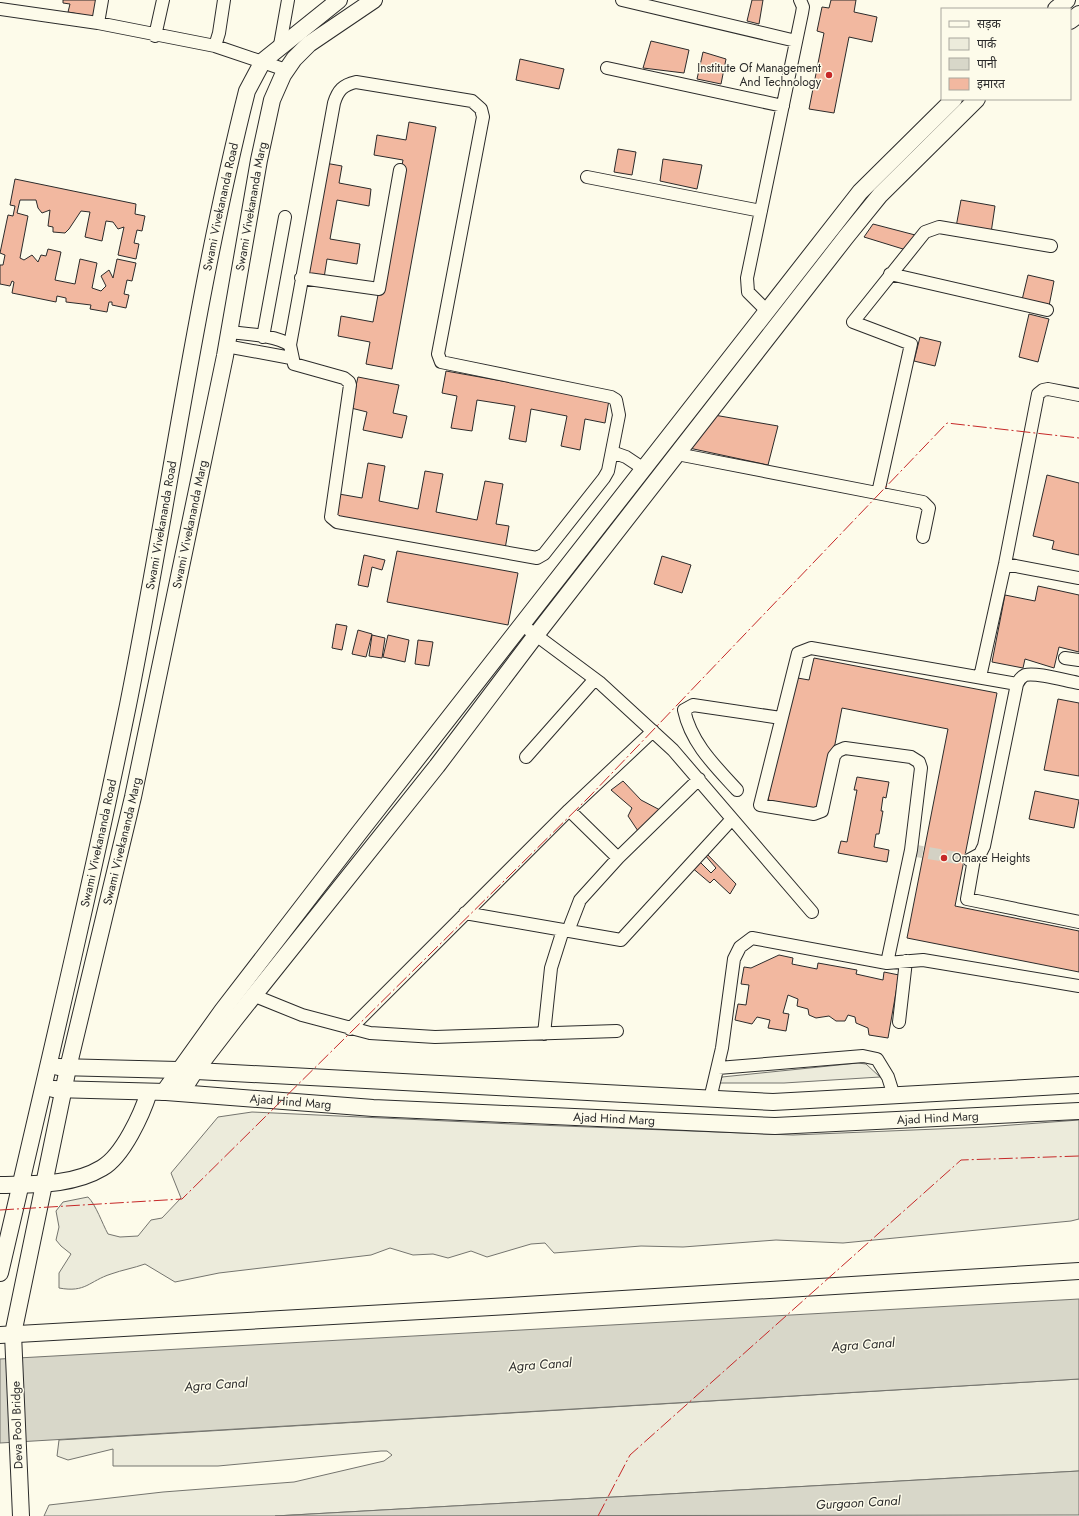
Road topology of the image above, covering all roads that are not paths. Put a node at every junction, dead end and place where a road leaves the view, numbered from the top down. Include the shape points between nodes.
1 (102, 0) edge
2 (163, 0) edge
3 (224, 0) edge
4 (288, 0) edge
5 (339, 0) edge
6 (374, 0) edge
7 (622, 0) edge
8 (800, 0) edge
9 (1067, 0) edge
10 (1057, 8) edge
11 (0, 9) edge
12 (1079, 14) edge
13 (1071, 20) edge
14 (98, 23) junction
15 (156, 36) junction
16 (796, 41) junction
17 (280, 45) junction
18 (215, 46) junction
19 (263, 61) junction
20 (607, 68) dead end
21 (286, 70) junction
22 (953, 100) edge
23 (976, 100) edge
24 (783, 106) junction
25 (400, 170) dead end
26 (587, 177) dead end
27 (761, 211) junction
28 (285, 217) dead end
29 (1051, 246) dead end
30 (890, 274) junction
31 (301, 278) junction
32 (1046, 310) dead end
33 (767, 311) junction
34 (263, 337) junction
35 (228, 339) junction
36 (290, 345) junction
37 (292, 358) junction
38 (708, 388) junction
39 (1079, 395) edge
40 (718, 401) junction
41 (612, 452) junction
42 (677, 454) junction
43 (644, 469) junction
44 (878, 493) junction
45 (923, 537) dead end
46 (1005, 564) junction
47 (1079, 578) edge
48 (521, 624) junction
49 (536, 635) junction
50 (1065, 658) dead end
51 (1079, 660) edge
52 (980, 677) junction
53 (595, 678) junction
54 (1079, 683) edge
55 (1016, 684) junction
56 (781, 718) junction
57 (653, 731) junction
58 (526, 757) dead end
59 (699, 779) junction
60 (737, 790) dead end
61 (569, 810) junction
62 (732, 819) junction
63 (618, 858) junction
64 (812, 912) dead end
65 (465, 913) junction
66 (1079, 922) edge
67 (566, 931) junction
68 (906, 961) junction
69 (887, 963) junction
70 (1079, 986) edge
71 (255, 996) junction
72 (899, 1022) dead end
73 (350, 1029) junction
74 (617, 1031) dead end
75 (544, 1034) junction
76 (49, 1067) junction
77 (68, 1068) junction
78 (718, 1068) junction
79 (178, 1070) junction
80 (195, 1071) junction
81 (1079, 1084) edge
82 (43, 1088) junction
83 (63, 1090) junction
84 (157, 1092) junction
85 (182, 1093) junction
86 (939, 1093) junction
87 (894, 1096) junction
88 (710, 1099) junction
89 (1079, 1111) edge
90 (940, 1119) junction
91 (43, 1184) junction
92 (0, 1185) edge
93 (21, 1185) junction
94 (1079, 1271) edge
95 (0, 1273) edge
96 (7, 1334) edge
97 (21, 1516) edge

1 - 14 street
2 - 15 street
3 - 18 street
4 - 17 street
5 - 17 street, Swami Vivekananda Road
6 - 21 street, Swami Vivekananda Marg via 309,44
7 - 16 street
8 - 16 street via 803,6
9 - 10 street
11 - 14 street
12 - 13 street
14 - 15 street
15 - 18 street
16 - 24 street
17 - 19 street, Swami Vivekananda Road
18 - 19 street
19 - 21 street
19 - 76 street, Swami Vivekananda Road via 247,91 239,125 196,331 128,704
20 - 24 street
21 - 35 street, Swami Vivekananda Marg via 272,100 259,160
22 - 33 street via 860,192
23 - 40 street via 880,195
24 - 27 street
25 - 31 street via 379,289
26 - 27 street
27 - 33 street via 747,286 748,292
28 - 34 street
29 - 30 street via 939,227 932,228 925,232
30 - 32 street
30 - 44 street via 853,322 911,344
31 - 36 street
31 - 41 street via 337,93 356,82 364,82 472,101 481,109 483,117 438,358 445,364 611,397 616,400 619,415
33 - 38 street
34 - 35 street
34 - 36 street
35 - 37 street
35 - 77 street, Swami Vivekananda Marg via 132,797
36 - 37 street
37 - 41 street via 297,366 344,378 350,385 330,514 337,522 537,558 544,554 604,478
38 - 40 street
38 - 43 street
39 - 46 street via 1048,389 1038,394
40 - 42 street
41 - 43 street via 626,457
42 - 44 street
42 - 49 street
43 - 48 street
44 - 45 street via 927,504 929,513
46 - 47 street
46 - 52 street
48 - 49 street
48 - 79 street
49 - 53 street
49 - 71 street via 437,766
50 - 51 street
52 - 55 street
52 - 56 street via 811,648 798,653
53 - 57 street
53 - 58 street
54 - 55 street via 1026,675
55 - 66 street via 984,846 980,854 971,859 967,899
56 - 60 street via 693,705 684,710 701,751
56 - 69 street via 760,805 819,814 822,811 834,756 845,748 911,757 919,762 921,768 911,850
57 - 59 street
57 - 61 street
59 - 62 street
59 - 63 street
61 - 63 street
61 - 65 street
62 - 64 street
62 - 67 street via 621,940
63 - 67 street via 580,900
65 - 67 street
65 - 73 street
67 - 75 street via 551,968
68 - 69 street
68 - 70 street via 923,960
68 - 72 street
69 - 78 street via 752,938 740,948 734,959
71 - 73 street via 302,1015
71 - 80 street
73 - 75 street via 370,1033 435,1037
74 - 75 street
76 - 77 street
76 - 82 street, Swami Vivekananda Road
77 - 79 street
77 - 83 street, Swami Vivekananda Marg
78 - 87 street via 863,1056 877,1059 888,1076
78 - 88 street
79 - 80 street
79 - 84 street
80 - 85 street
80 - 88 street
81 - 86 street
82 - 83 street, Ajad Hind Marg
82 - 93 street, Swami Vivekananda Road
83 - 84 street, Ajad Hind Marg
83 - 91 street, Swami Vivekananda Marg
84 - 85 street, Ajad Hind Marg
84 - 91 street via 119,1151 102,1168 71,1180
85 - 90 street, Ajad Hind Marg via 373,1108 775,1126
86 - 87 street
86 - 90 street
87 - 88 street via 774,1102
89 - 90 street, Ajad Hind Marg
91 - 93 street
91 - 96 street, Deva Pool Bridge
92 - 93 street
93 - 95 street, Swami Vivekananda Road
94 - 96 street via 501,1307
96 - 97 street, Deva Pool Bridge via 14,1354

